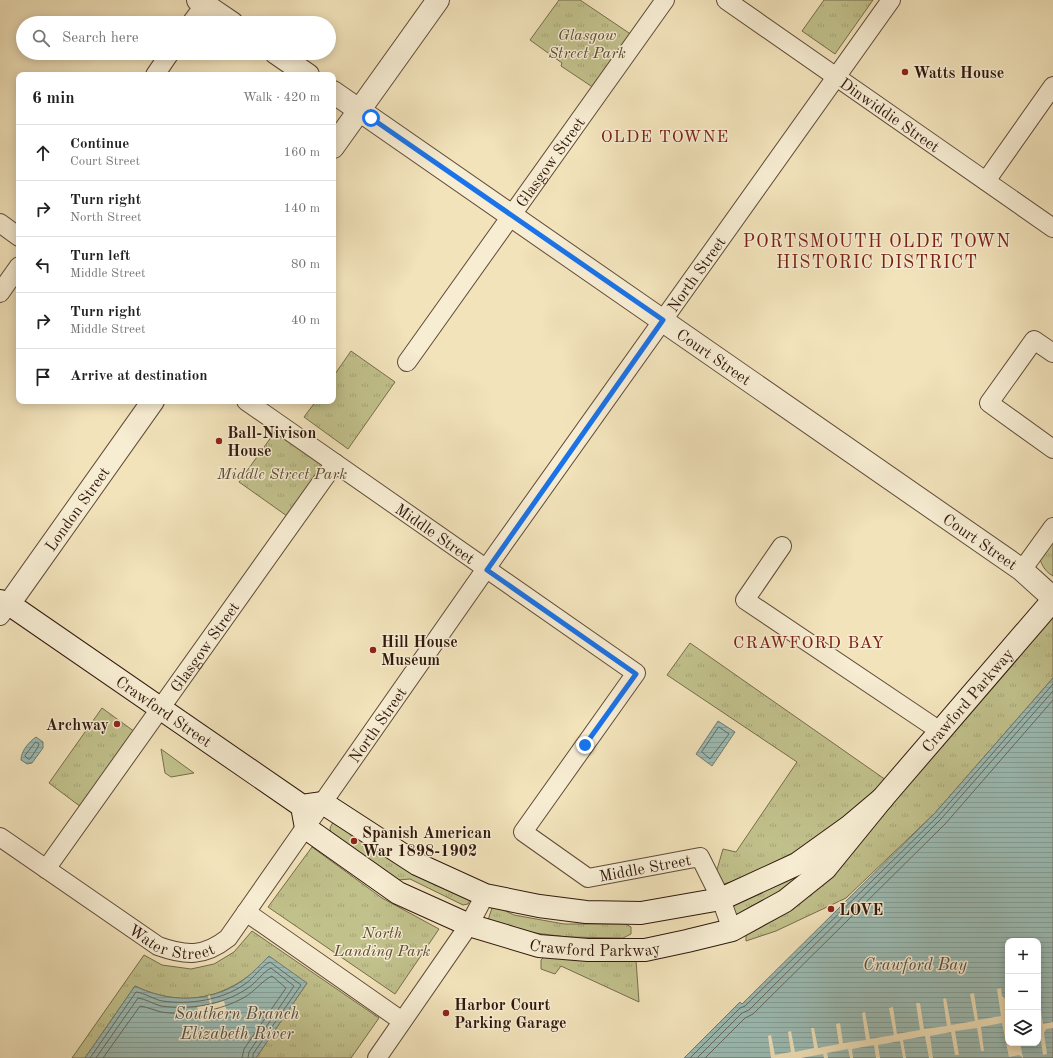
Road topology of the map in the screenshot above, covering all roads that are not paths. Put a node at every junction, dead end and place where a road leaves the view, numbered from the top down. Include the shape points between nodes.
1 (438, 0) edge
2 (665, 0) edge
3 (726, 0) edge
4 (891, 0) edge
5 (204, 1) edge
6 (196, 16) edge
7 (223, 16) edge
8 (165, 60) edge
9 (286, 60) edge
10 (156, 72) edge
11 (304, 72) edge
12 (836, 77) junction
13 (1053, 86) edge
14 (336, 94) edge
15 (359, 110) junction
16 (336, 143) edge
17 (986, 181) junction
18 (512, 215) junction
19 (0, 223) edge
20 (1053, 228) edge
21 (16, 235) edge
22 (0, 239) edge
23 (16, 248) edge
24 (16, 270) edge
25 (0, 293) edge
26 (663, 320) junction
27 (1053, 353) edge
28 (407, 362) dead end
29 (151, 404) edge
30 (250, 404) edge
31 (1053, 449) edge
32 (335, 463) junction
33 (1053, 527) edge
34 (782, 546) dead end
35 (487, 570) junction
36 (1022, 570) junction
37 (1053, 599) edge
38 (2, 604) edge
39 (161, 708) junction
40 (940, 731) junction
41 (882, 799) junction
42 (313, 805) junction
43 (306, 828) junction
44 (0, 837) edge
45 (46, 869) junction
46 (484, 895) junction
47 (721, 899) junction
48 (246, 912) junction
49 (469, 925) junction
50 (732, 930) junction
51 (402, 1021) junction
52 (377, 1058) edge

1 - 15 main road
2 - 18 street, Glasgow Street
3 - 12 street, Dinwiddie Street
4 - 12 street, North Street
5 - 6 street
5 - 7 main road
8 - 10 street
9 - 11 main road
12 - 17 street, Dinwiddie Street
12 - 26 street, North Street
13 - 17 street
14 - 15 main road, Court Street
15 - 16 main road
15 - 18 main road, Court Street
17 - 20 street, Dinwiddie Street
18 - 26 main road, Court Street
18 - 28 street, Glasgow Street
19 - 21 street
22 - 23 street
24 - 25 street
26 - 35 street, North Street
26 - 36 main road, Court Street
27 - 31 street via 1034,340 989,403
29 - 38 main road, London Street
30 - 32 street, Middle Street
32 - 35 street, Middle Street
32 - 39 street, Glasgow Street
33 - 36 street
34 - 40 street via 745,600
35 - 42 street, North Street
35 - 47 street, Middle Street via 636,674 523,832 588,878 700,857
36 - 37 main road, Court Street
37 - 40 main road, Crawford Parkway
38 - 39 main road, Crawford Street
39 - 42 main road, Crawford Street
39 - 45 street, Glasgow Street
40 - 41 main road, Crawford Parkway
41 - 47 main road, Crawford Parkway via 850,826 797,864
41 - 50 main road, Crawford Parkway via 825,869 785,901
42 - 43 main road
42 - 46 main road, Crawford Parkway via 417,864
43 - 48 street, Water Street
43 - 49 main road, Crawford Parkway via 398,893
44 - 45 street, Water Street
45 - 48 street, Water Street via 158,946 172,951 204,952 217,947 228,938
46 - 47 main road, Crawford Parkway via 586,912 641,913
46 - 49 street
47 - 50 street, Middle Street
48 - 51 street
49 - 50 main road, Crawford Parkway via 539,946 588,950 645,950
49 - 51 street
51 - 52 street

